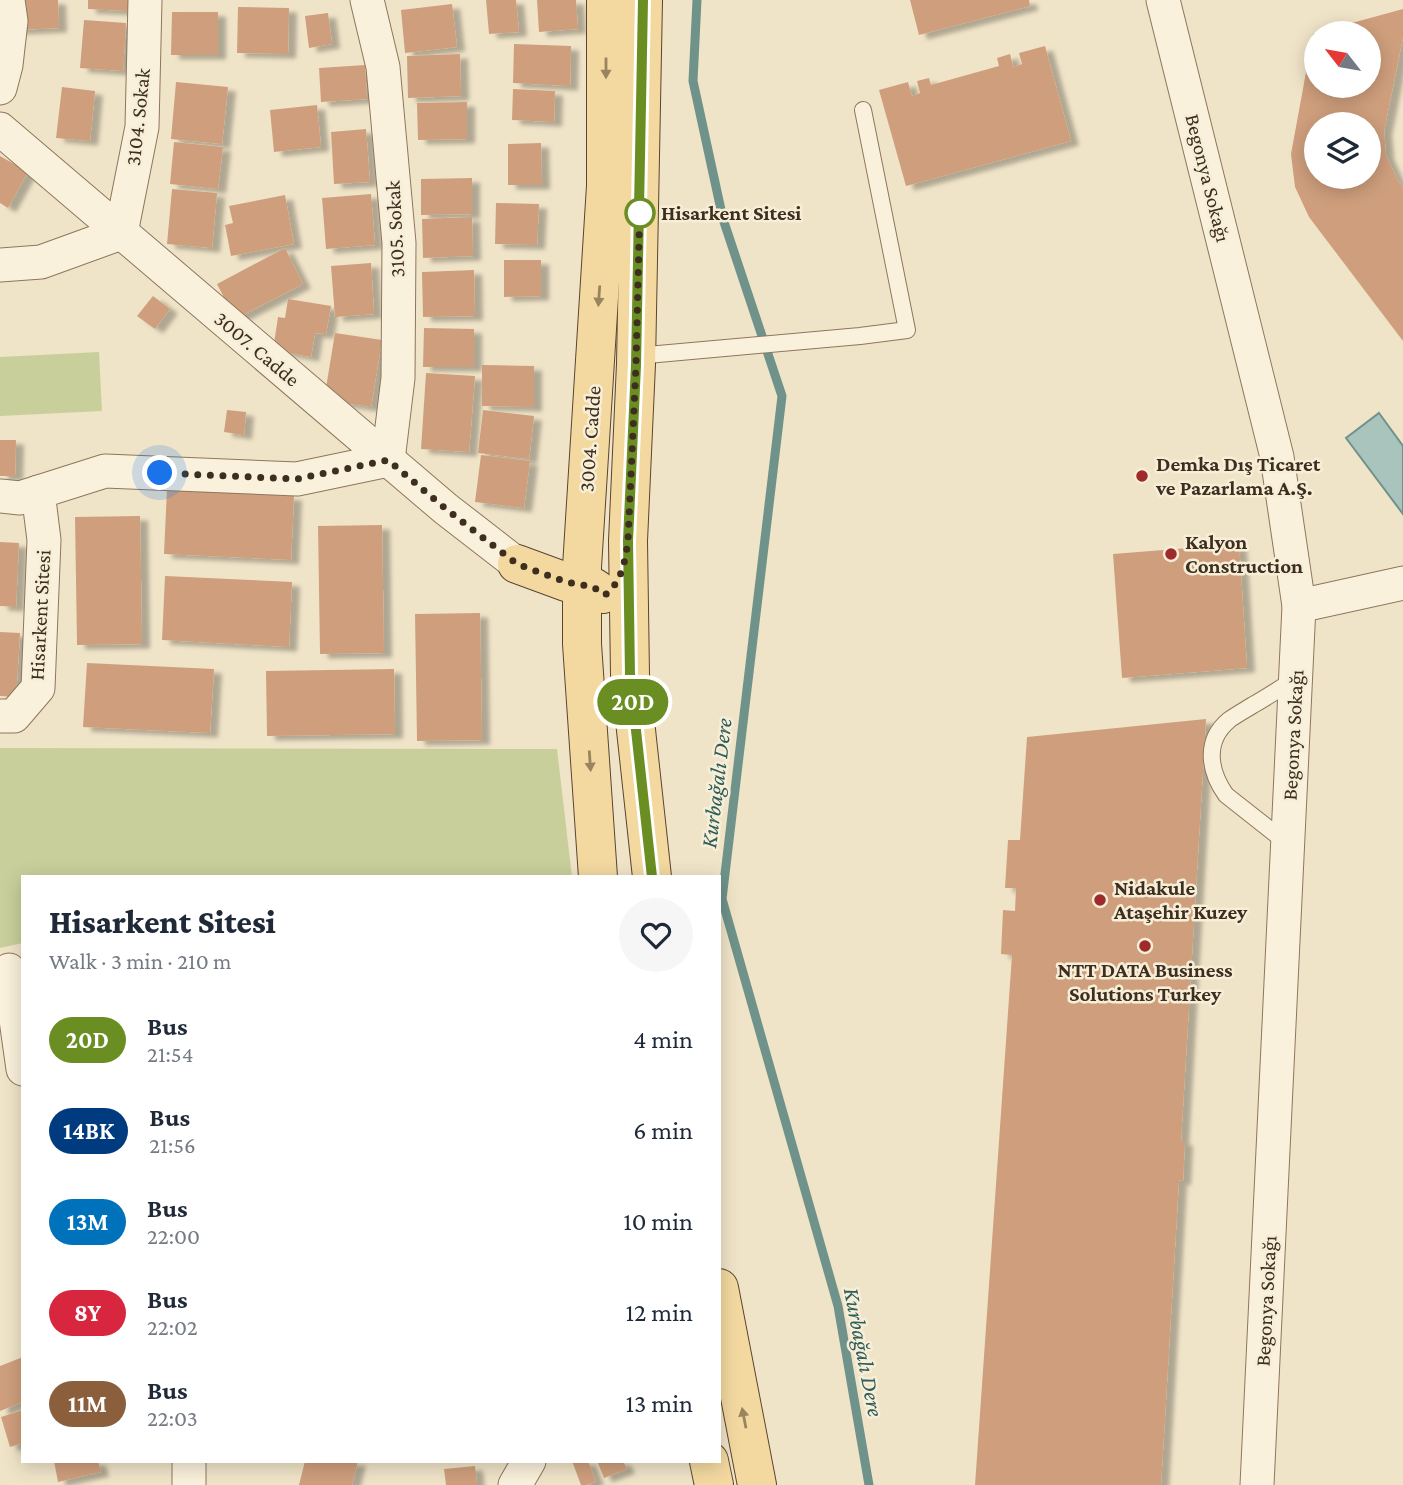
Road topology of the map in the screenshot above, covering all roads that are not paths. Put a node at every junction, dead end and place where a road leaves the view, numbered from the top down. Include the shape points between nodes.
1 (8, 0) edge
2 (145, 0) edge
3 (367, 0) edge
4 (606, 0) edge
5 (643, 0) edge
6 (1163, 0) edge
7 (0, 88) edge
8 (863, 110) dead end
9 (0, 129) edge
10 (121, 233) junction
11 (0, 265) edge
12 (636, 356) junction
13 (388, 460) junction
14 (38, 492) junction
15 (586, 492) junction
16 (0, 496) edge
17 (517, 564) junction
18 (1403, 583) edge
19 (599, 598) junction
20 (1299, 606) junction
21 (582, 645) junction
22 (1295, 679) junction
23 (0, 716) edge
24 (1287, 843) junction
25 (598, 875) edge
26 (652, 875) edge
27 (10, 969) edge
28 (21, 1054) edge
29 (721, 1298) edge
30 (189, 1463) edge
31 (528, 1463) edge
32 (709, 1463) edge
33 (189, 1485) edge
34 (515, 1485) edge
35 (714, 1485) edge
36 (757, 1485) edge
37 (1257, 1485) edge

1 - 7 street via 11,21
2 - 10 street, 3104. Sokak via 142,127
3 - 13 street, 3105. Sokak via 383,67 399,243 398,378
4 -> 15 main road, 3004. Cadde via 606,186
5 - 12 main road, 3004. Cadde
6 - 20 street, Begonya Sokağı via 1277,457
8 - 12 lane via 907,330
9 - 10 street, 3007. Cadde
10 - 11 street via 41,262
10 - 13 street, 3007. Cadde
12 - 19 main road, 3004. Cadde via 628,541
13 - 14 street via 297,479 106,471
13 - 17 street, 3007. Cadde
14 - 16 street via 20,498
14 - 23 street, Hisarkent Sitesi via 44,540 37,688 13,716
15 - 17 main road via 579,515 556,550
15 - 19 main road, 3004. Cadde
17 - 19 main road via 573,597
17 - 21 main road via 565,614
18 - 20 street
19 - 21 main road via 615,609 597,618
19 - 26 main road via 639,619 649,637 662,804 647,832
20 - 22 street, Begonya Sokağı
21 -> 25 main road
22 - 24 street, Begonya Sokağı
22 - 24 lane via 1230,719 1217,735 1210,757 1226,795
24 - 37 street, Begonya Sokağı
27 - 28 street
36 -> 29 main road
30 - 33 street
31 - 34 street
32 - 35 main road

